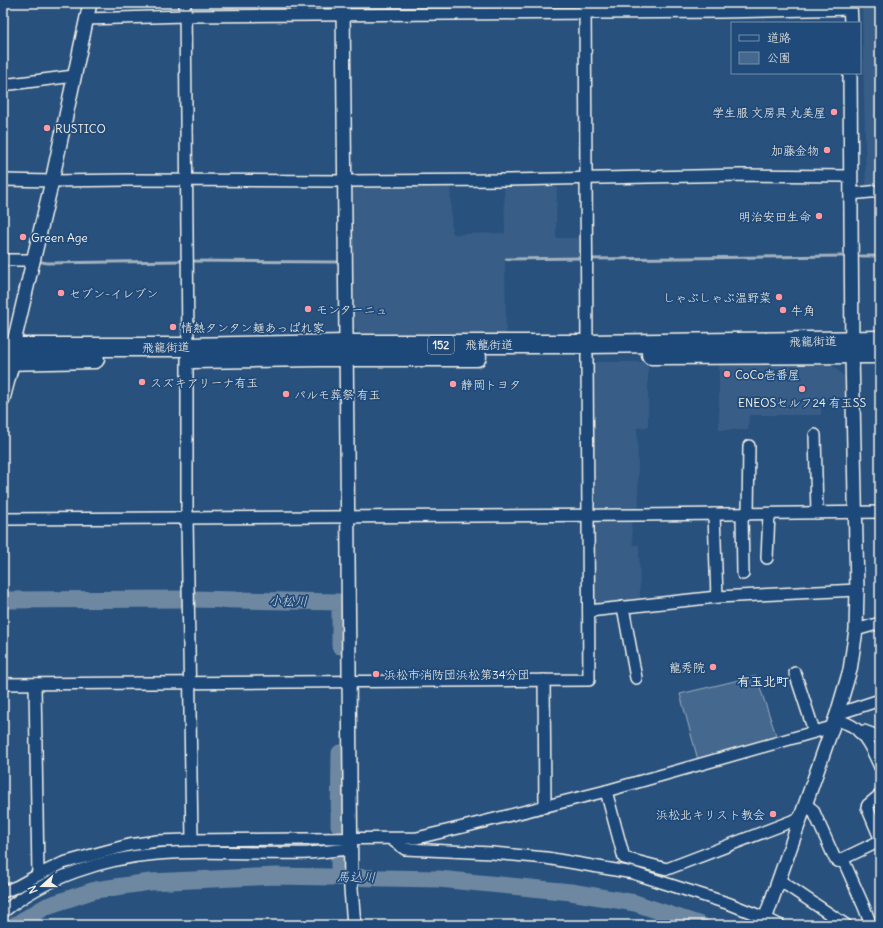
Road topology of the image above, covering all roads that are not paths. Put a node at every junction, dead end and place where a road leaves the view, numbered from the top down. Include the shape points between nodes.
1 (90, 3) edge
2 (185, 3) edge
3 (850, 6) edge
4 (585, 8) edge
5 (343, 9) edge
6 (185, 16) junction
7 (86, 19) junction
8 (850, 22) edge
9 (850, 74) edge
10 (74, 76) junction
11 (3, 85) edge
12 (850, 176) junction
13 (586, 178) junction
14 (3, 180) edge
15 (186, 180) junction
16 (52, 181) junction
17 (345, 181) junction
18 (880, 191) edge
19 (850, 194) junction
20 (3, 260) edge
21 (34, 260) junction
22 (880, 340) edge
23 (852, 347) junction
24 (587, 350) junction
25 (347, 351) junction
26 (187, 353) junction
27 (8, 354) edge
28 (880, 354) edge
29 (3, 399) edge
30 (815, 435) dead end
31 (749, 446) dead end
32 (880, 512) edge
33 (817, 513) junction
34 (854, 513) junction
35 (714, 514) junction
36 (745, 514) junction
37 (769, 514) junction
38 (587, 516) junction
39 (348, 517) junction
40 (187, 518) junction
41 (3, 520) edge
42 (766, 558) dead end
43 (743, 574) dead end
44 (856, 590) junction
45 (717, 598) junction
46 (623, 607) junction
47 (589, 611) junction
48 (880, 623) edge
49 (856, 630) junction
50 (795, 673) dead end
51 (636, 678) dead end
52 (544, 680) junction
53 (350, 682) junction
54 (190, 683) junction
55 (3, 684) edge
56 (35, 684) junction
57 (880, 700) edge
58 (835, 720) junction
59 (814, 731) junction
60 (859, 732) junction
61 (880, 736) edge
62 (880, 767) edge
63 (606, 791) junction
64 (880, 795) edge
65 (805, 804) junction
66 (545, 807) junction
67 (800, 818) junction
68 (880, 838) edge
69 (392, 839) junction
70 (192, 840) junction
71 (880, 842) edge
72 (351, 844) junction
73 (838, 861) junction
74 (38, 874) junction
75 (779, 880) junction
76 (3, 892) edge
77 (3, 912) edge
78 (764, 921) edge
79 (354, 925) edge
80 (779, 925) edge
81 (846, 925) edge
82 (871, 925) edge

1 - 7 street
2 - 6 street
3 - 4 street via 721,12
3 - 8 street
4 - 5 street
4 - 13 street
5 - 6 street
5 - 17 street
6 - 7 street
6 - 15 street
7 - 10 street
9 - 12 street
10 - 11 street
10 - 16 street
12 - 13 street
12 - 19 street
13 - 17 street
13 - 24 street
14 - 16 street
15 - 16 street
15 - 17 street
15 - 26 street
16 - 21 street
17 - 25 street
18 - 19 street
19 - 23 street
20 - 21 street
21 - 27 street
22 - 23 highway, 飛龍街道 / 152
23 - 24 highway, 飛龍街道 / 152
23 - 28 highway, 飛龍街道 / 152
23 - 34 street
24 - 25 highway, 飛龍街道 / 152
24 - 38 street
25 - 26 highway, 飛龍街道 / 152
25 - 39 street
26 - 27 highway, 飛龍街道 / 152 via 61,346
26 - 40 street
27 - 29 street
30 - 33 street
31 - 36 street
32 - 34 street
33 - 34 street
33 - 37 street
34 - 44 street
35 - 36 street
35 - 38 street
35 - 45 street
36 - 37 street
36 - 43 street
37 - 42 street
38 - 39 street
38 - 47 street
39 - 40 street
39 - 53 street
40 - 41 street
40 - 54 street
44 - 45 street
44 - 49 street
45 - 46 street
46 - 47 street
46 - 51 street
47 - 52 street via 589,680
48 - 49 street
49 - 58 street via 850,670
50 - 59 street
52 - 53 street
52 - 66 street
53 - 54 street
53 - 72 street
54 - 56 street
54 - 70 street
55 - 56 street
56 - 74 street
57 - 58 street
58 - 59 street
58 - 60 street via 852,726
58 - 65 street
59 - 63 street
60 - 61 street
60 - 62 street
63 - 66 street
63 - 67 street via 624,858 667,869
64 - 68 street via 867,807
65 - 67 street
65 - 73 street via 813,810 832,854
66 - 69 street via 417,838
67 - 75 street
69 - 72 street
69 - 78 street via 405,849 546,858 633,873 696,892
70 - 72 street
70 - 74 street via 129,845 63,863
71 - 73 street
72 - 77 street via 308,853 156,854 114,861 73,873 33,891
72 - 79 street
73 - 82 street via 845,864
74 - 76 street
75 - 78 street
75 - 81 street
78 - 80 street

